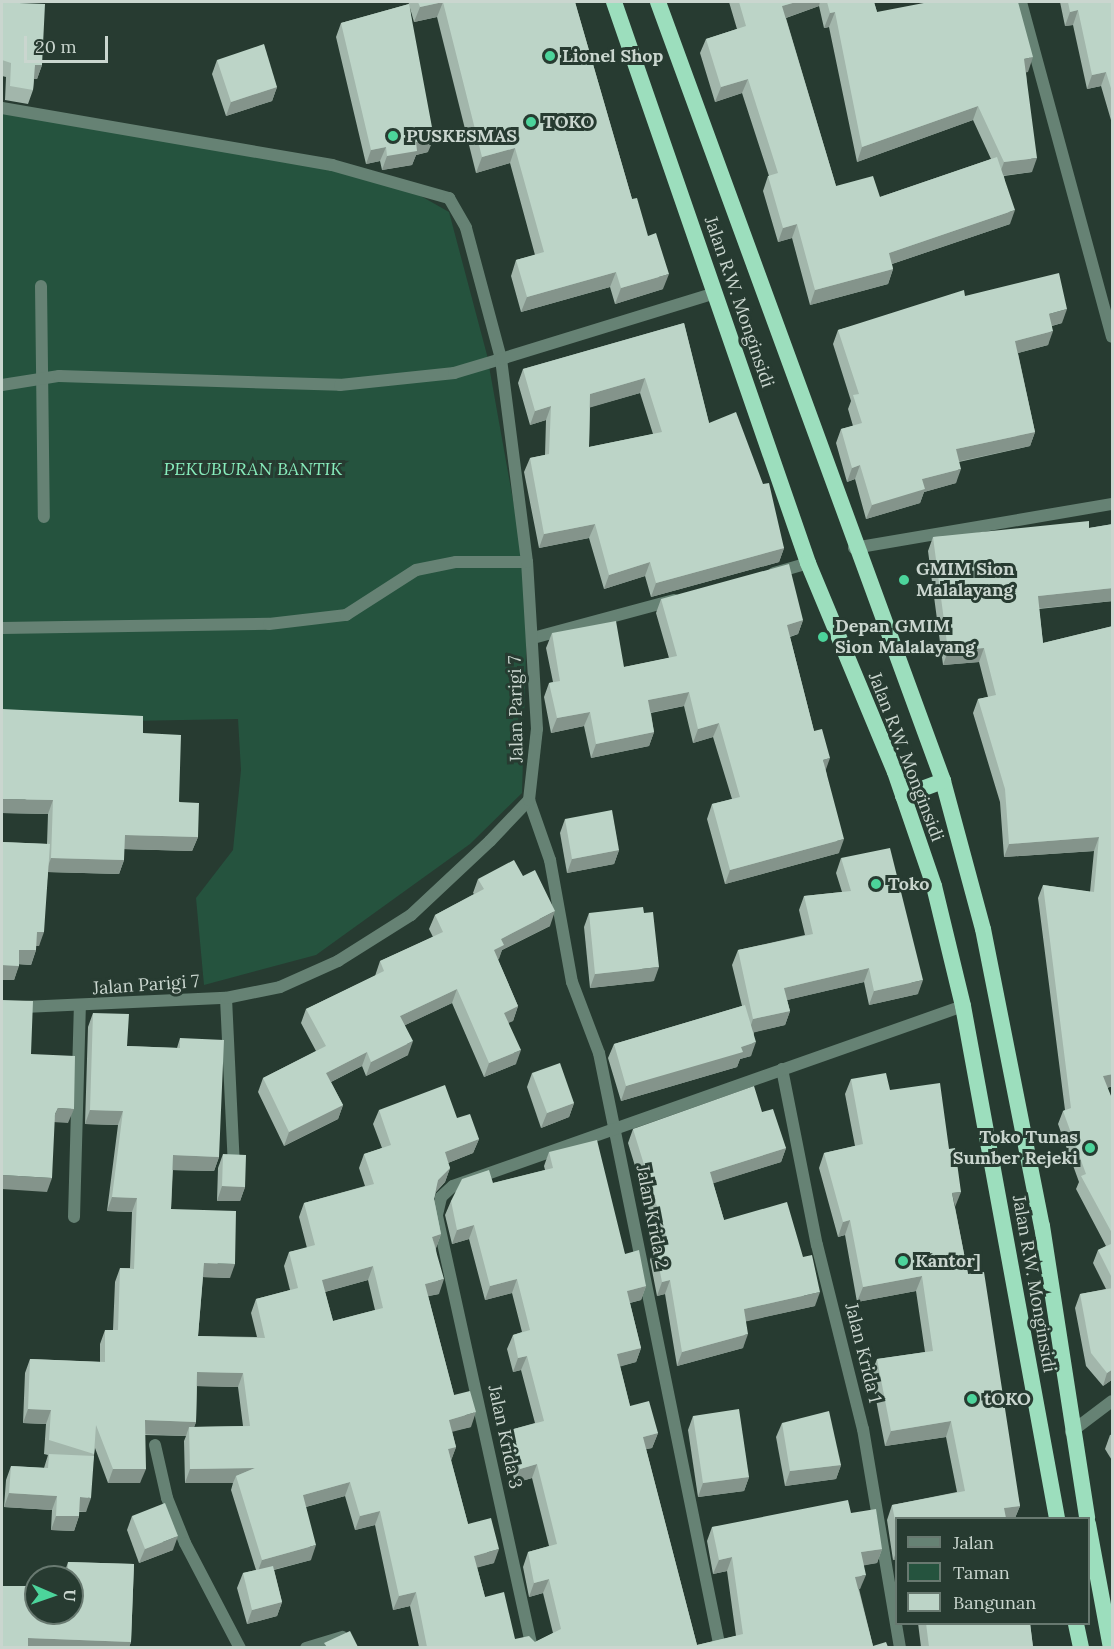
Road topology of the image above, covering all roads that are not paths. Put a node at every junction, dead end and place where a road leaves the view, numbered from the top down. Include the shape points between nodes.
1 (614, 2) edge
2 (658, 2) edge
3 (1021, 2) edge
4 (2, 108) edge
5 (41, 286) dead end
6 (716, 293) junction
7 (1113, 337) edge
8 (501, 359) junction
9 (46, 378) junction
10 (2, 385) edge
11 (1113, 504) edge
12 (45, 516) dead end
13 (854, 548) junction
14 (527, 562) junction
15 (808, 563) junction
16 (762, 576) edge
17 (693, 595) edge
18 (2, 628) edge
19 (533, 638) junction
20 (944, 781) junction
21 (903, 796) junction
22 (528, 800) junction
23 (226, 998) junction
24 (963, 1006) junction
25 (80, 1007) junction
26 (2, 1008) edge
27 (782, 1069) junction
28 (615, 1129) junction
29 (234, 1165) edge
30 (74, 1217) dead end
31 (1113, 1401) edge
32 (1071, 1432) junction
33 (155, 1445) dead end
34 (1057, 1517) edge
35 (1087, 1517) edge
36 (1090, 1530) edge
37 (895, 1618) edge
38 (896, 1625) edge
39 (1076, 1625) edge
40 (351, 1635) edge
41 (240, 1647) edge
42 (306, 1647) edge
43 (532, 1647) edge
44 (720, 1647) edge
45 (900, 1647) edge
46 (1081, 1647) edge
47 (1111, 1647) edge

1 - 6 highway, Jalan R.W. Monginsidi
2 - 13 highway, Jalan R.W. Monginsidi
3 - 7 street
4 - 8 street, Jalan Parigi 7 via 332,165 449,198 466,228
5 - 9 street
6 - 8 street
6 - 15 highway, Jalan R.W. Monginsidi
8 - 9 street via 454,374 340,386
8 - 14 street, Jalan Parigi 7
9 - 10 street
9 - 12 street
11 - 13 street
13 - 20 highway, Jalan R.W. Monginsidi
14 - 18 street via 456,561 416,570 346,615 269,624
14 - 19 street, Jalan Parigi 7
15 - 16 street
15 - 21 highway, Jalan R.W. Monginsidi
17 - 19 street
19 - 22 street, Jalan Parigi 7 via 537,729
20 - 21 highway
20 - 32 highway, Jalan R.W. Monginsidi via 983,930 1042,1227
21 - 24 highway, Jalan R.W. Monginsidi via 934,886
22 - 23 street, Jalan Parigi 7 via 411,915 338,961 280,987
22 - 28 street, Jalan Krida 2 via 550,860 562,944 599,1053
23 - 25 street, Jalan Parigi 7
23 - 29 street
24 - 27 street, Jalan Krida 3
24 - 34 highway, Jalan R.W. Monginsidi
25 - 26 street, Jalan Parigi 7
25 - 30 street
27 - 28 street, Jalan Krida 3
27 - 37 street, Jalan Krida 1 via 817,1245 863,1429
28 - 43 street, Jalan Krida 3 via 453,1186 437,1205
28 - 44 street, Jalan Krida 2
31 - 32 street
32 - 35 highway, Jalan R.W. Monginsidi
33 - 41 street via 166,1498
36 - 47 highway
38 - 45 street, Jalan Krida 1
39 - 46 highway
40 - 42 street

